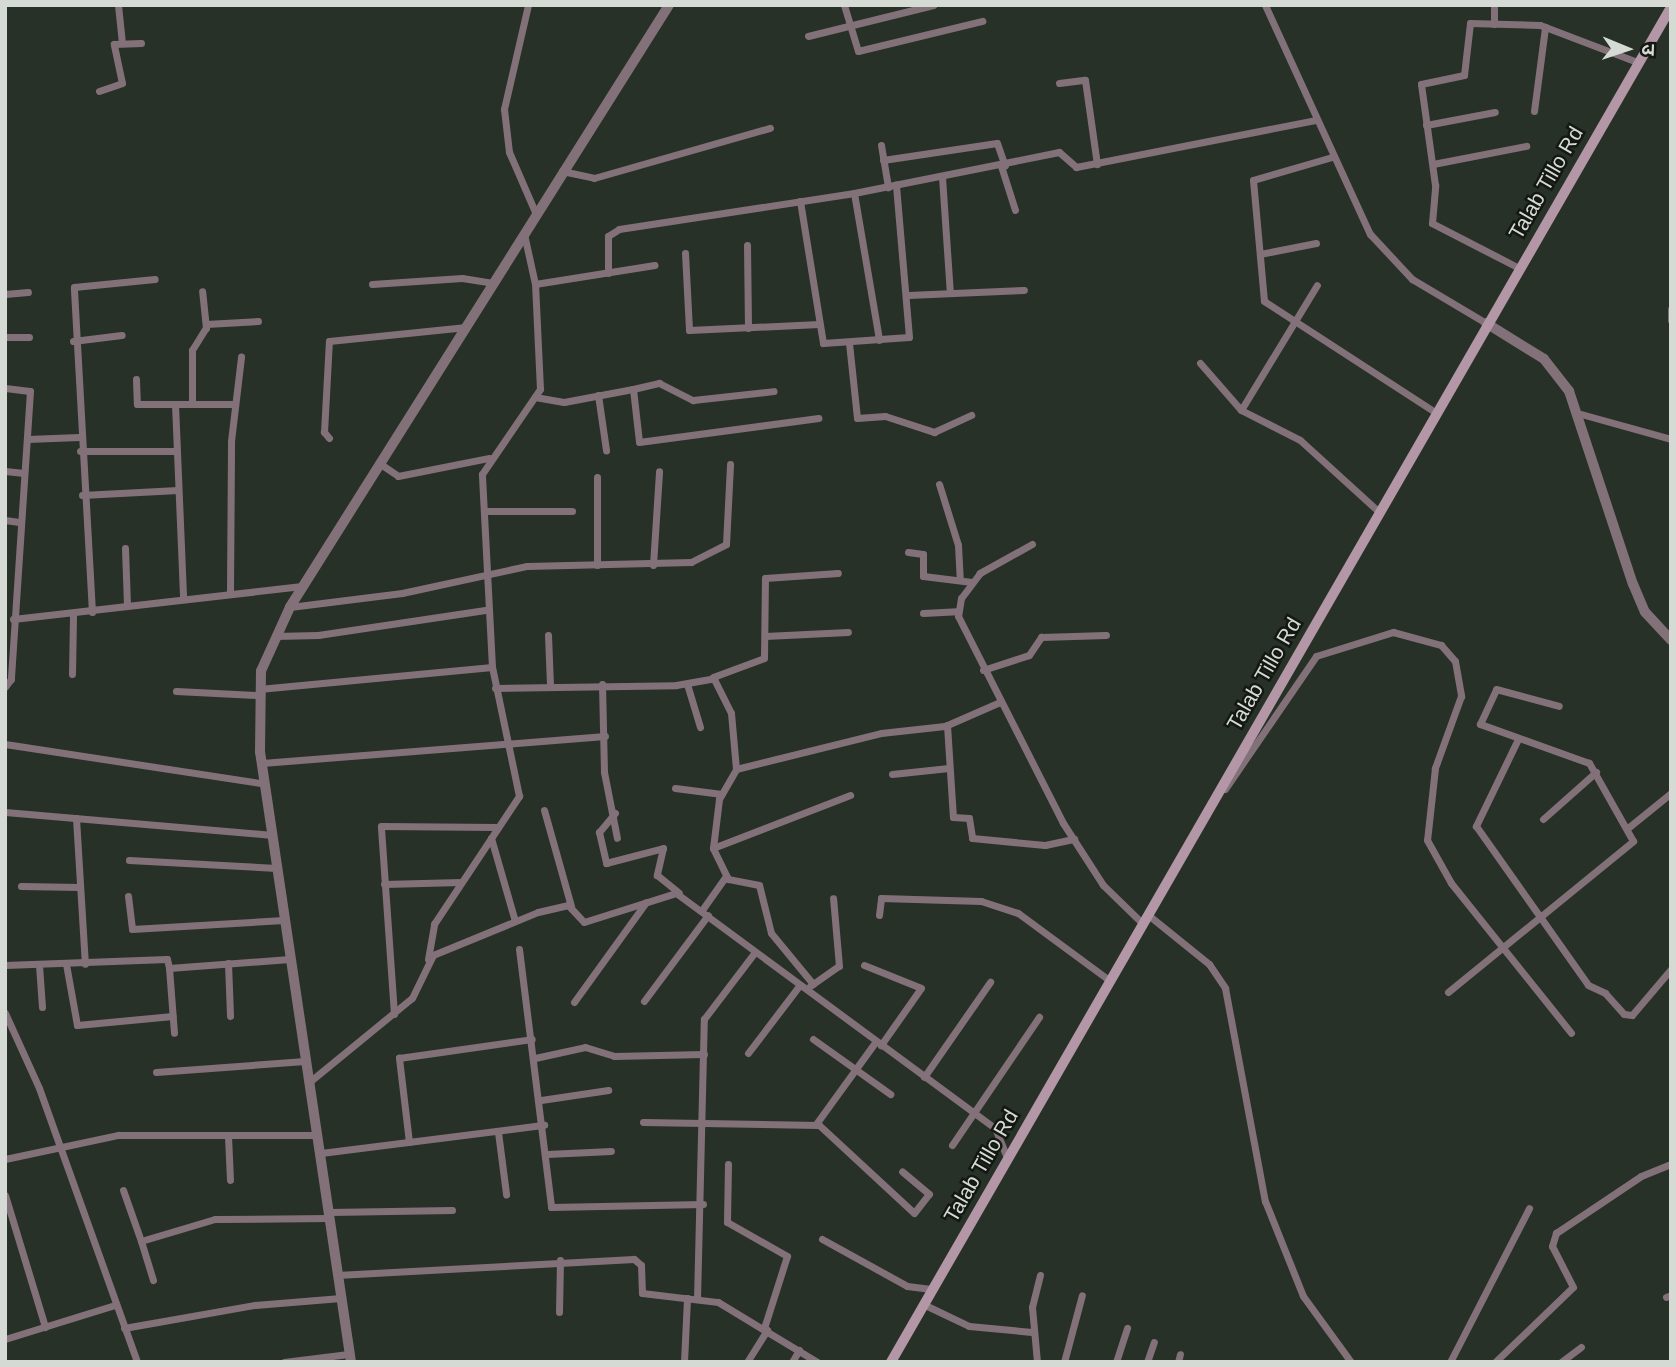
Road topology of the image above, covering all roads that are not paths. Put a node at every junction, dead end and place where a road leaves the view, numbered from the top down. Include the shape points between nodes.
1 (118, 5) edge
2 (528, 5) edge
3 (669, 5) edge
4 (844, 5) edge
5 (933, 5) edge
6 (1265, 5) edge
7 (1494, 5) edge
8 (1671, 7) edge
9 (982, 21) dead end
10 (1494, 24) junction
11 (850, 27) junction
12 (1545, 27) junction
13 (808, 36) dead end
14 (122, 43) junction
15 (141, 43) dead end
16 (1637, 62) junction
17 (1059, 83) dead end
18 (99, 91) dead end
19 (1534, 111) dead end
20 (1495, 113) dead end
21 (1316, 120) junction
22 (1426, 125) junction
23 (770, 128) dead end
24 (881, 145) dead end
25 (1527, 146) dead end
26 (1332, 157) junction
27 (883, 160) junction
28 (1097, 164) junction
29 (1433, 164) junction
30 (1003, 166) junction
31 (562, 172) junction
32 (942, 177) junction
33 (892, 186) junction
34 (854, 193) junction
35 (800, 201) junction
36 (1015, 210) dead end
37 (536, 214) junction
38 (524, 234) junction
39 (1316, 243) dead end
40 (747, 245) dead end
41 (685, 253) dead end
42 (1260, 254) junction
43 (655, 265) dead end
44 (1519, 268) junction
45 (608, 273) junction
46 (155, 279) dead end
47 (492, 283) junction
48 (372, 284) dead end
49 (535, 284) junction
50 (1317, 285) dead end
51 (1024, 290) dead end
52 (202, 291) dead end
53 (28, 292) dead end
54 (950, 293) junction
55 (5, 294) edge
56 (908, 295) junction
57 (1671, 309) edge
58 (1671, 320) edge
59 (258, 321) dead end
60 (1486, 323) junction
61 (206, 324) junction
62 (819, 324) junction
63 (1293, 324) junction
64 (466, 327) junction
65 (748, 328) junction
66 (122, 335) dead end
67 (5, 337) edge
68 (29, 337) dead end
69 (879, 340) junction
70 (73, 341) junction
71 (849, 343) junction
72 (241, 358) dead end
73 (1200, 363) dead end
74 (135, 379) dead end
75 (5, 388) edge
76 (633, 389) junction
77 (775, 391) dead end
78 (598, 395) junction
79 (534, 397) junction
80 (175, 404) junction
81 (192, 404) junction
82 (233, 404) junction
83 (1241, 410) junction
84 (1435, 412) junction
85 (1581, 414) junction
86 (971, 415) dead end
87 (818, 418) dead end
88 (79, 437) junction
89 (329, 438) dead end
90 (27, 439) junction
91 (1671, 439) edge
92 (606, 450) dead end
93 (79, 451) junction
94 (176, 451) junction
95 (489, 458) junction
96 (379, 463) junction
97 (730, 464) dead end
98 (5, 471) edge
99 (659, 471) dead end
100 (23, 473) junction
101 (597, 477) dead end
102 (939, 484) dead end
103 (177, 490) junction
104 (82, 495) junction
105 (1377, 510) junction
106 (487, 511) junction
107 (572, 511) dead end
108 (5, 520) edge
109 (19, 522) junction
110 (1032, 544) dead end
111 (125, 548) dead end
112 (908, 552) dead end
113 (597, 565) junction
114 (653, 565) junction
115 (485, 573) junction
116 (838, 573) dead end
117 (5, 579) edge
118 (960, 580) junction
119 (15, 581) junction
120 (972, 582) junction
121 (298, 586) junction
122 (230, 591) junction
123 (183, 598) junction
124 (127, 605) junction
125 (290, 607) junction
126 (485, 610) junction
127 (957, 611) junction
128 (92, 612) junction
129 (923, 613) dead end
130 (73, 614) junction
131 (13, 619) junction
132 (848, 632) dead end
133 (548, 635) dead end
134 (1106, 635) dead end
135 (274, 636) junction
136 (765, 636) junction
137 (1671, 640) edge
138 (492, 667) junction
139 (983, 670) junction
140 (72, 674) dead end
141 (714, 678) junction
142 (550, 684) junction
143 (602, 684) junction
144 (687, 684) junction
145 (5, 687) edge
146 (495, 688) junction
147 (176, 691) dead end
148 (253, 693) junction
149 (1000, 702) junction
150 (1559, 706) dead end
151 (947, 725) junction
152 (700, 727) dead end
153 (605, 736) junction
154 (1518, 739) junction
155 (509, 743) junction
156 (5, 744) edge
157 (262, 763) junction
158 (949, 768) junction
159 (736, 769) junction
160 (1596, 772) junction
161 (892, 775) dead end
162 (260, 783) junction
163 (676, 788) dead end
164 (1671, 793) edge
165 (722, 794) junction
166 (850, 795) dead end
167 (544, 810) dead end
168 (1206, 811) junction
169 (5, 812) edge
170 (615, 813) junction
171 (76, 818) junction
172 (1543, 819) dead end
173 (498, 827) junction
174 (1629, 827) junction
175 (267, 835) junction
176 (491, 838) junction
177 (617, 838) dead end
178 (1074, 839) junction
179 (713, 848) junction
180 (129, 860) dead end
181 (273, 868) junction
182 (726, 876) junction
183 (461, 882) junction
184 (384, 884) junction
185 (21, 886) dead end
186 (80, 887) junction
187 (679, 894) junction
188 (128, 896) dead end
189 (833, 898) dead end
190 (646, 902) junction
191 (571, 906) junction
192 (705, 913) junction
193 (879, 915) dead end
194 (1143, 917) junction
195 (1541, 918) junction
196 (279, 920) junction
197 (515, 921) junction
198 (1502, 947) junction
199 (519, 949) dead end
200 (755, 952) junction
201 (285, 960) junction
202 (428, 960) junction
203 (228, 963) junction
204 (66, 964) junction
205 (85, 964) junction
206 (5, 965) edge
207 (39, 965) junction
208 (864, 965) dead end
209 (169, 968) junction
210 (1671, 969) edge
211 (1109, 980) junction
212 (990, 982) dead end
213 (807, 987) junction
214 (1448, 992) dead end
215 (644, 1001) dead end
216 (574, 1002) dead end
217 (43, 1007) dead end
218 (5, 1013) edge
219 (394, 1014) junction
220 (173, 1016) junction
221 (230, 1016) dead end
222 (1039, 1017) dead end
223 (174, 1033) dead end
224 (1571, 1033) dead end
225 (532, 1039) junction
226 (813, 1039) dead end
227 (878, 1043) junction
228 (704, 1054) junction
229 (748, 1054) dead end
230 (535, 1058) junction
231 (299, 1061) junction
232 (856, 1068) junction
233 (156, 1072) dead end
234 (927, 1073) junction
235 (308, 1083) junction
236 (608, 1090) dead end
237 (890, 1094) dead end
238 (541, 1100) junction
239 (973, 1110) junction
240 (704, 1121) junction
241 (643, 1122) dead end
242 (816, 1124) junction
243 (544, 1125) junction
244 (498, 1132) junction
245 (311, 1135) junction
246 (228, 1136) junction
247 (409, 1142) junction
248 (59, 1144) junction
249 (952, 1145) dead end
250 (611, 1151) dead end
251 (321, 1153) junction
252 (547, 1154) junction
253 (1007, 1158) junction
254 (5, 1159) edge
255 (728, 1164) dead end
256 (1671, 1164) edge
257 (902, 1171) dead end
258 (230, 1180) dead end
259 (123, 1190) dead end
260 (506, 1194) dead end
261 (5, 1195) edge
262 (703, 1204) junction
263 (1529, 1208) dead end
264 (452, 1210) dead end
265 (325, 1217) junction
266 (822, 1239) dead end
267 (141, 1241) junction
268 (560, 1260) junction
269 (337, 1275) junction
270 (1040, 1275) dead end
271 (153, 1280) dead end
272 (933, 1289) junction
273 (1082, 1296) dead end
274 (334, 1298) junction
275 (687, 1298) junction
276 (697, 1299) junction
277 (115, 1305) junction
278 (925, 1305) junction
279 (559, 1312) dead end
280 (45, 1327) junction
281 (124, 1328) junction
282 (1127, 1328) dead end
283 (765, 1329) junction
284 (1032, 1332) junction
285 (5, 1339) edge
286 (1154, 1342) dead end
287 (1581, 1347) dead end
288 (799, 1350) junction
289 (346, 1356) edge
290 (137, 1362) edge
291 (287, 1362) edge
292 (684, 1362) edge
293 (747, 1362) edge
294 (792, 1362) edge
295 (817, 1362) edge
296 (891, 1362) edge
297 (1037, 1362) edge
298 (1064, 1362) edge
299 (1116, 1362) edge
300 (1147, 1362) edge
301 (1351, 1362) edge
302 (1450, 1362) edge
303 (1495, 1362) edge
304 (1561, 1362) edge

1 - 14 street
2 - 37 street via 505,109 509,152
3 - 31 street
4 - 11 street
5 - 11 street
6 - 21 street
7 - 10 street
8 - 16 main road, Talab Tillo Rd
9 - 11 street via 860,51
10 - 12 street
10 - 22 street via 1466,27 1463,76 1421,84
11 - 13 street
12 - 16 street
12 - 19 street
14 - 15 street
14 - 18 street via 113,46 122,83
16 - 44 main road, Talab Tillo Rd
17 - 28 street via 1084,80
20 - 22 street
21 - 26 street
21 - 28 street
22 - 29 street
23 - 31 street via 594,178
24 - 27 street
25 - 29 street
26 - 42 street via 1253,180
26 - 60 street via 1370,234 1390,259
27 - 30 street via 997,143
27 - 33 street
28 - 30 street via 1074,167 1059,152
29 - 44 street via 1433,225
30 - 32 street
30 - 36 street
31 - 37 street
32 - 33 street
32 - 54 street
33 - 34 street
33 - 56 street
34 - 35 street
34 - 69 street
35 - 45 street via 611,231
35 - 62 street
37 - 38 street
38 - 47 street
38 - 49 street
39 - 42 street
40 - 65 street
41 - 65 street via 687,329
42 - 63 street via 1266,306
43 - 45 street
44 - 60 main road, Talab Tillo Rd
45 - 49 street
46 - 70 street via 76,284
47 - 48 street via 453,278
47 - 64 street
49 - 79 street via 540,384
50 - 63 street
51 - 54 street
52 - 61 street
53 - 55 street
54 - 56 street
56 - 69 street via 911,334
57 - 58 street
59 - 61 street
60 - 84 main road, Talab Tillo Rd
60 - 85 street via 1544,359
61 - 81 street via 192,350
62 - 65 street
62 - 71 street via 825,345
63 - 83 street
63 - 84 street
64 - 89 street via 329,341 324,432
64 - 96 street
66 - 70 street
67 - 68 street
69 - 71 street
70 - 88 street
71 - 86 street via 857,418 885,416 934,432
72 - 82 street via 241,390 233,392
73 - 83 street
74 - 80 street via 137,404
75 - 90 street via 30,390
76 - 77 street via 659,383 693,400
76 - 78 street
76 - 87 street via 639,442
78 - 79 street via 559,402
78 - 92 street
79 - 95 street
80 - 81 street
80 - 94 street
81 - 82 street
82 - 122 street
83 - 105 street via 1300,440
84 - 105 main road, Talab Tillo Rd
85 - 91 street
85 - 137 street via 1633,583 1645,611
88 - 90 street
88 - 93 street
90 - 100 street
93 - 94 street
93 - 104 street
94 - 103 street
95 - 96 street via 398,476
95 - 106 street via 482,469
96 - 121 street
97 - 114 street via 726,544 691,562
98 - 100 street
99 - 114 street
100 - 109 street
101 - 113 street
102 - 118 street via 958,545
103 - 104 street
103 - 123 street
104 - 128 street
105 - 168 main road, Talab Tillo Rd
106 - 107 street
106 - 115 street
108 - 109 street
109 - 119 street
110 - 120 street
111 - 124 street
112 - 118 street via 923,554 923,576
113 - 114 street
113 - 115 street
115 - 125 street via 402,593
115 - 126 street
116 - 136 street via 765,578
117 - 119 street
118 - 120 street
119 - 131 street
120 - 127 street
121 - 122 street
121 - 125 street
122 - 123 street
123 - 124 street
124 - 128 street
125 - 135 street
126 - 135 street
126 - 138 street
127 - 129 street
127 - 139 street
128 - 130 street
130 - 131 street
130 - 140 street
131 - 145 street
132 - 136 street
133 - 142 street
134 - 139 street via 1041,637 1029,654
135 - 148 street
136 - 141 street via 762,660 718,670
138 - 146 street
138 - 148 street
139 - 149 street
141 - 144 street
141 - 159 street via 731,713
142 - 143 street
142 - 146 street
143 - 144 street
143 - 153 street
144 - 152 street
146 - 155 street
147 - 148 street
148 - 157 street
149 - 151 street
149 - 178 street
150 - 154 street via 1494,691 1481,727
151 - 158 street
151 - 159 street via 785,753
153 - 155 street
153 - 170 street via 605,777
154 - 160 street via 1577,756
154 - 195 street via 1475,824
155 - 157 street
155 - 173 street via 519,796
156 - 162 street
157 - 162 street
158 - 161 street
158 - 178 street via 953,817 969,818 975,840 1045,845
159 - 165 street
160 - 172 street
160 - 174 street
162 - 175 street
163 - 165 street
164 - 174 street
165 - 179 street
166 - 179 street
167 - 191 street
168 - 194 main road, Talab Tillo Rd
168 - 198 street via 1316,656 1393,632 1441,645 1455,661 1461,696 1435,768 1427,840
169 - 171 street
170 - 177 street
170 - 187 street via 599,832 606,863 659,847 665,852 657,875
171 - 175 street
171 - 186 street
173 - 176 street
173 - 184 street via 383,825
174 - 195 street via 1630,846
175 - 181 street
176 - 183 street
176 - 197 street
178 - 194 street via 1103,885
179 - 182 street
180 - 181 street
181 - 196 street
182 - 192 street
182 - 213 street via 759,886 771,933
183 - 184 street
183 - 202 street via 430,932
184 - 219 street
185 - 186 street
186 - 205 street
187 - 190 street
187 - 192 street
188 - 196 street via 132,929
189 - 213 street via 839,966
190 - 191 street via 584,922
190 - 216 street
191 - 197 street
192 - 200 street
192 - 215 street
193 - 211 street via 881,898 981,901 1018,913
194 - 211 main road, Talab Tillo Rd
194 - 301 street via 1209,964 1225,988 1265,1201 1303,1296
195 - 198 street
195 - 210 street via 1590,987 1605,993 1626,1015
196 - 201 street
197 - 202 street
198 - 214 street
198 - 224 street
199 - 225 street
200 - 213 street
200 - 228 street via 704,1019
201 - 203 street
201 - 231 street
202 - 219 street via 417,992
203 - 209 street
203 - 221 street
204 - 205 street
204 - 207 street
204 - 220 street via 77,1026
205 - 209 street via 167,959
206 - 207 street
207 - 217 street
208 - 227 street via 920,986
209 - 220 street
211 - 253 main road, Talab Tillo Rd
212 - 234 street
213 - 227 street
213 - 229 street
218 - 248 street via 12,1016
219 - 235 street
220 - 223 street
222 - 239 street
225 - 230 street
225 - 247 street via 399,1058
226 - 232 street
227 - 232 street
227 - 234 street
228 - 230 street via 614,1056 585,1047
228 - 240 street
230 - 238 street
231 - 233 street
231 - 235 street
232 - 237 street
232 - 242 street
234 - 239 street
235 - 245 street
236 - 238 street
238 - 243 street
239 - 249 street
239 - 253 street via 995,1128
240 - 241 street
240 - 242 street
240 - 262 street
242 - 257 street via 914,1213 929,1193
243 - 244 street
243 - 252 street
244 - 247 street
244 - 260 street
245 - 246 street
245 - 251 street
246 - 248 street via 118,1135
246 - 258 street
247 - 251 street
248 - 254 street
248 - 277 street
250 - 252 street
251 - 265 street
252 - 262 street via 552,1207
253 - 272 main road, Talab Tillo Rd
255 - 283 street via 728,1224 787,1256
256 - 303 street via 1641,1176 1556,1233 1552,1246 1573,1287
259 - 267 street
261 - 280 street
262 - 276 street
263 - 302 street
264 - 265 street
265 - 267 street via 215,1219
265 - 269 street
266 - 272 street via 907,1286
267 - 271 street
268 - 269 street
268 - 275 street via 637,1260 641,1292
268 - 279 street
269 - 274 street
270 - 284 street
272 - 278 main road, Talab Tillo Rd
273 - 298 street
274 - 281 street
274 - 289 street
275 - 276 street
275 - 292 street
276 - 283 street via 718,1302
277 - 280 street
277 - 281 street
278 - 284 street via 969,1326
278 - 296 main road, Talab Tillo Rd
280 - 285 street
281 - 290 street
282 - 299 street
283 - 288 street
283 - 293 street
284 - 297 street
286 - 300 street
287 - 304 street
288 - 294 street
288 - 295 street
289 - 291 street

